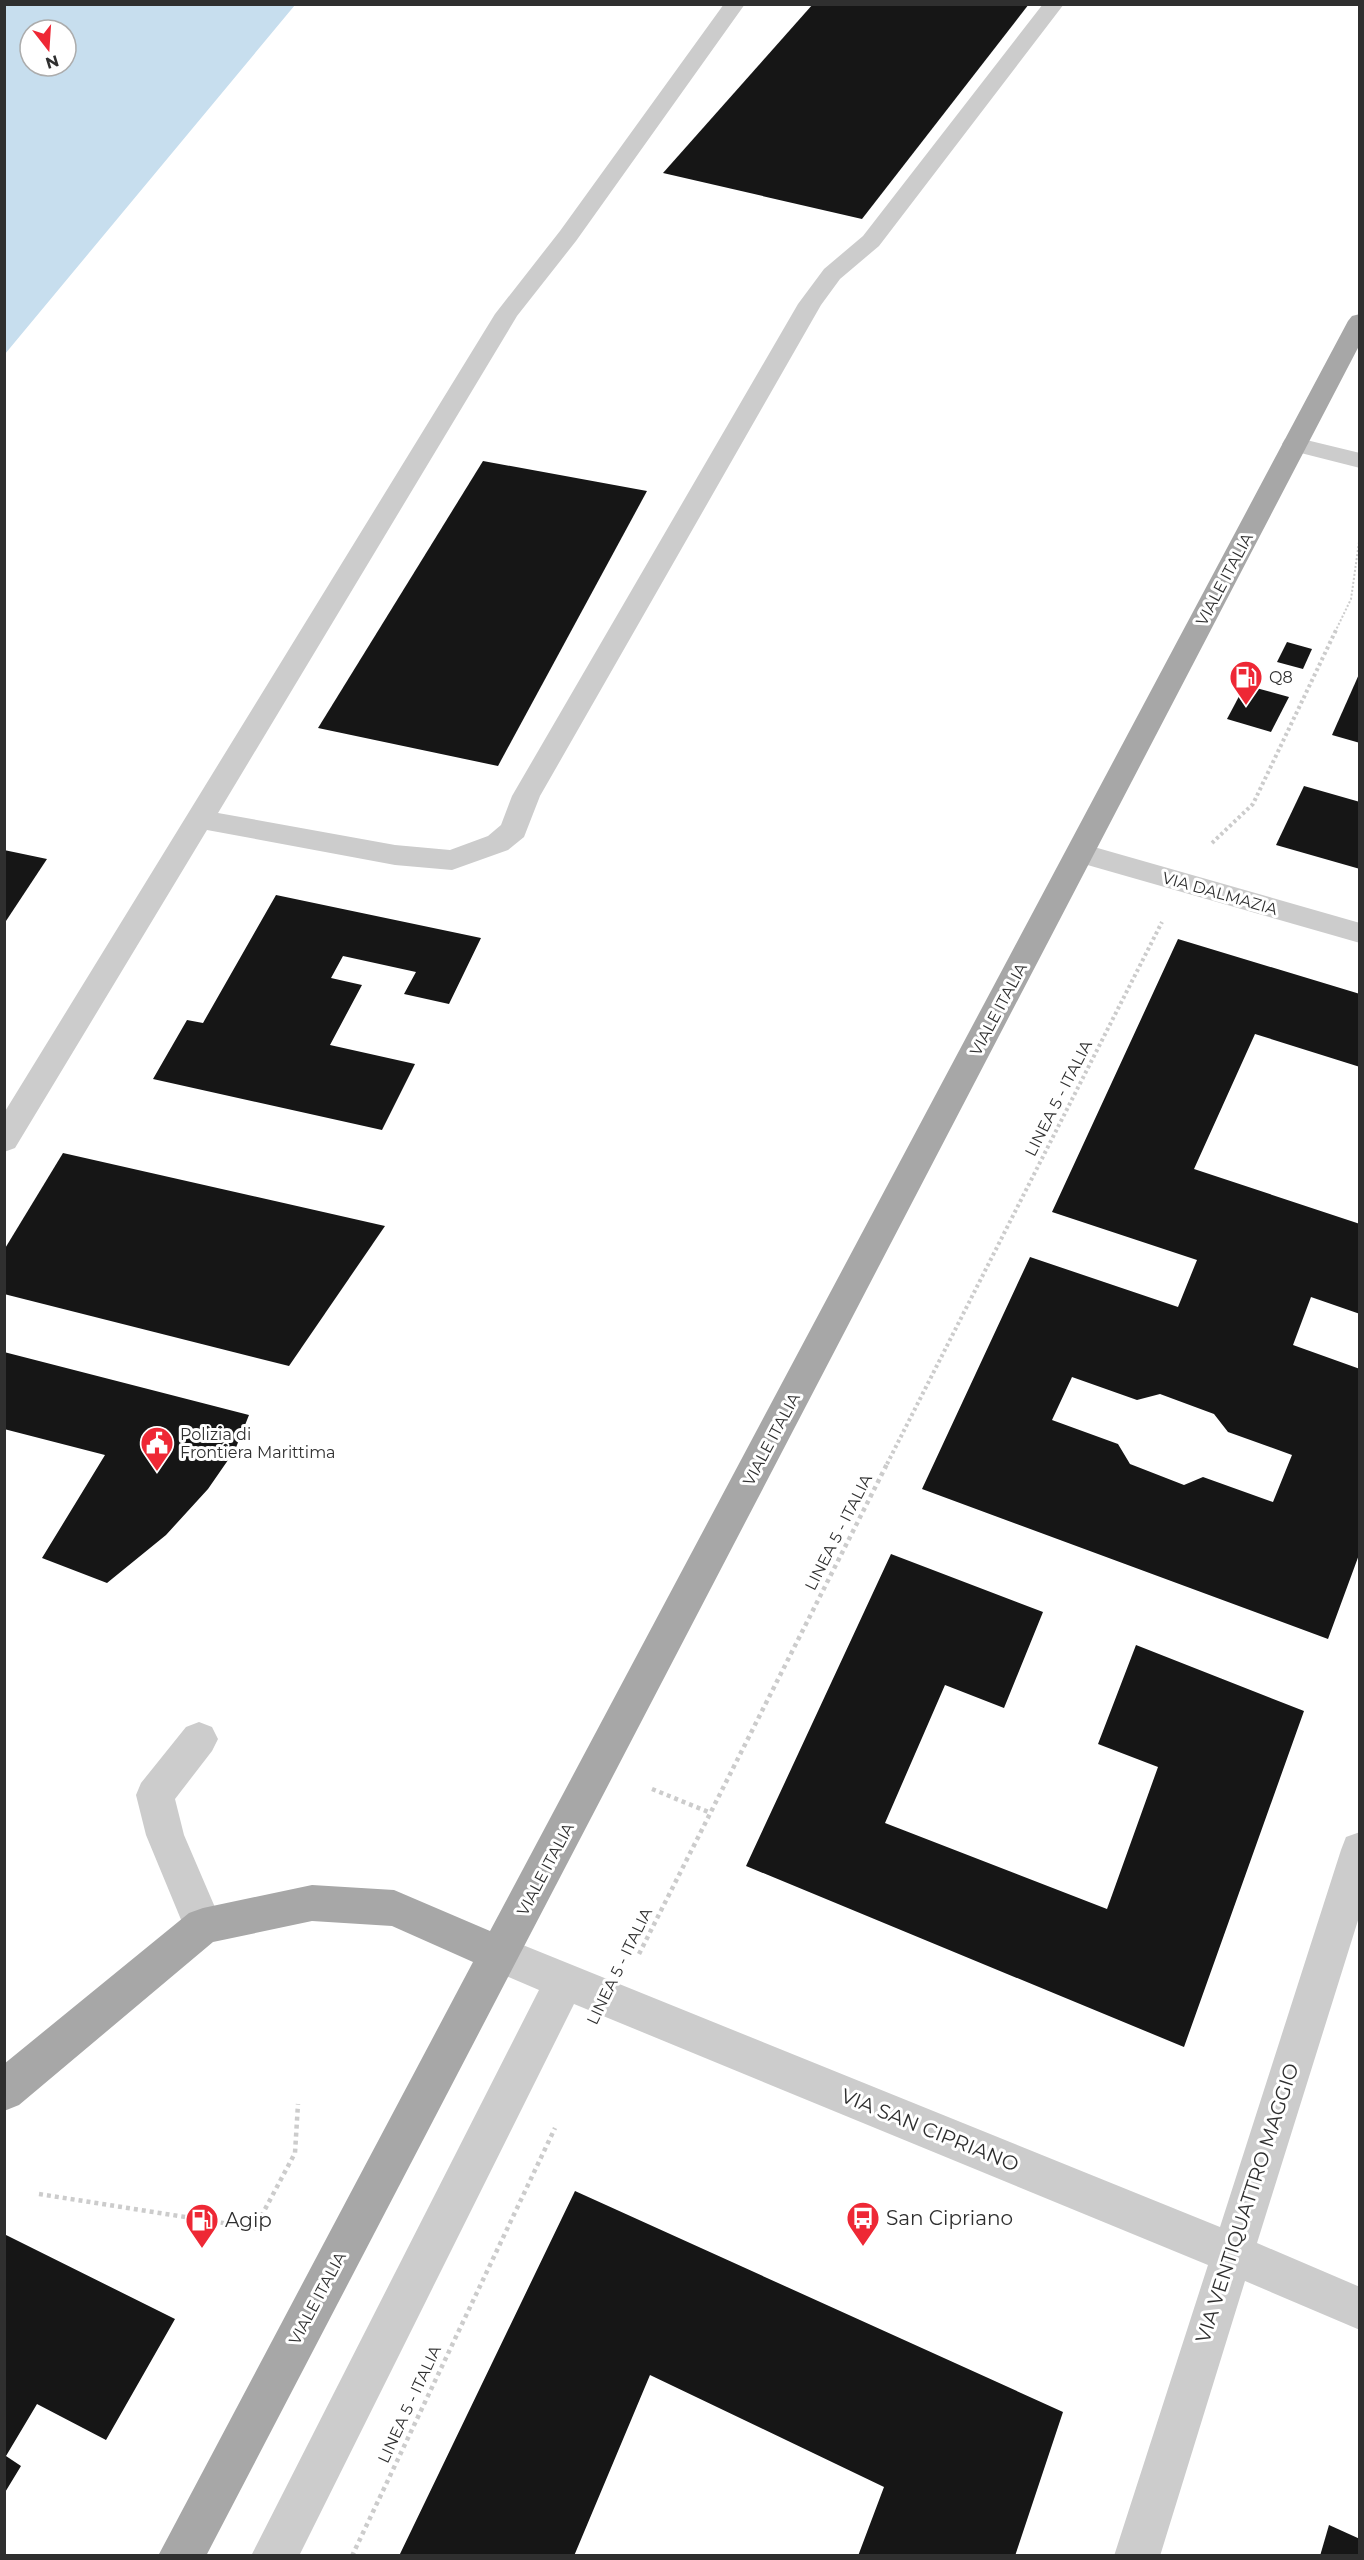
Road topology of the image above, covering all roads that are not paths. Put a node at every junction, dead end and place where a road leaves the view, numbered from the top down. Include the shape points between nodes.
1 (735, 4) edge
2 (1054, 4) edge
3 (1359, 321) edge
4 (1294, 444) junction
5 (1359, 461) edge
6 (200, 819) junction
7 (1080, 853) junction
8 (1359, 933) edge
9 (4, 1140) edge
10 (199, 1739) dead end
11 (1359, 1850) edge
12 (203, 1926) junction
13 (500, 1954) junction
14 (565, 1980) junction
15 (4, 2091) edge
16 (1231, 2253) junction
17 (1359, 2309) edge
18 (181, 2556) edge
19 (274, 2556) edge
20 (1137, 2556) edge

1 - 6 street via 507,314
2 - 6 street via 871,241 832,274 810,304 526,796 514,830 498,843 452,860 395,855
3 - 4 main road, VIALE ITALIA
4 - 5 street
4 - 7 main road, VIALE ITALIA
6 - 9 street
7 - 8 street, VIA DALMAZIA
7 - 13 main road, VIALE ITALIA
10 - 12 street via 155,1795 165,1835
11 - 16 street, VIA VENTIQUATTRO MAGGIO
12 - 13 main road via 312,1903 394,1908
12 - 15 main road
13 - 14 street, VIA SAN CIPRIANO
13 - 18 main road, VIALE ITALIA
14 - 16 street, VIA SAN CIPRIANO
14 - 19 street
16 - 17 street, VIA SAN CIPRIANO
16 - 20 street, VIA VENTIQUATTRO MAGGIO

